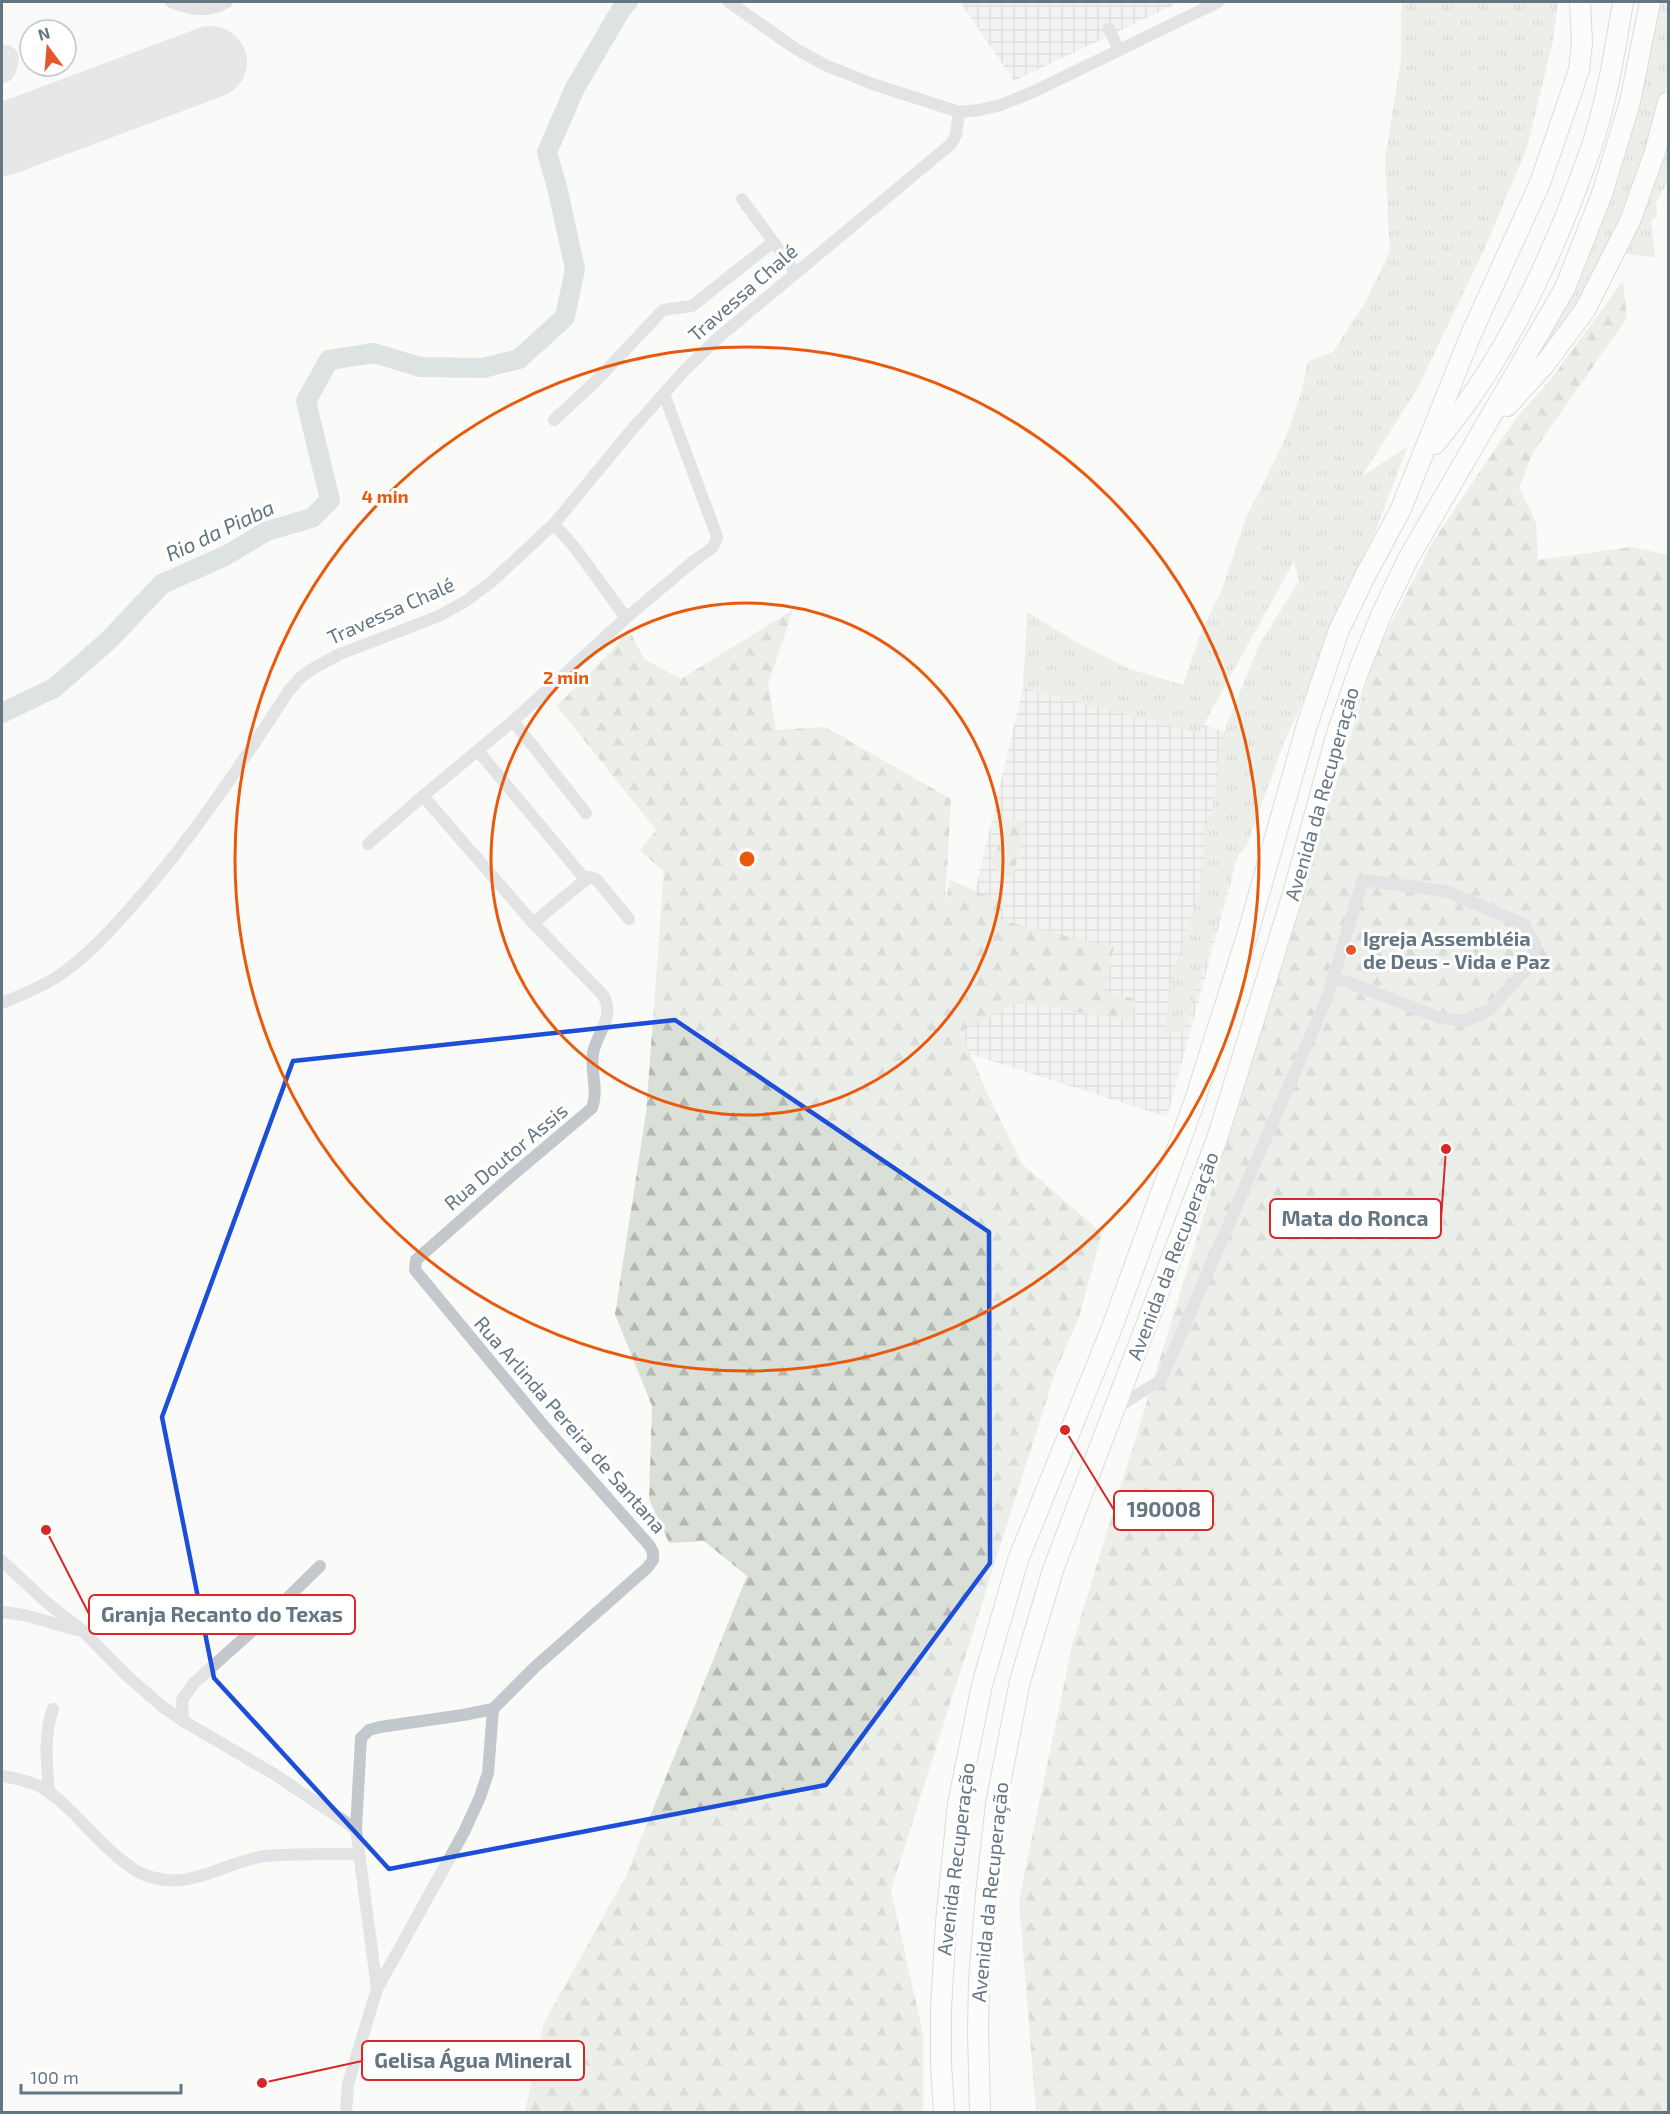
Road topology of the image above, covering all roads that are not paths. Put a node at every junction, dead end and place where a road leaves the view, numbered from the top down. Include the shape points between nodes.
1 (171, 2) edge
2 (227, 2) edge
3 (729, 2) edge
4 (1218, 2) edge
5 (1580, 2) edge
6 (1623, 2) edge
7 (1650, 2) edge
8 (1109, 29) dead end
9 (1119, 50) junction
10 (1668, 102) edge
11 (959, 112) junction
12 (1665, 125) edge
13 (742, 199) dead end
14 (773, 242) junction
15 (796, 273) junction
16 (664, 394) junction
17 (554, 420) dead end
18 (1484, 429) junction
19 (1422, 460) junction
20 (554, 524) junction
21 (626, 618) junction
22 (513, 721) junction
23 (478, 751) junction
24 (423, 796) junction
25 (586, 813) dead end
26 (368, 844) dead end
27 (587, 878) junction
28 (629, 919) dead end
29 (533, 923) junction
30 (1334, 977) junction
31 (2, 1004) edge
32 (426, 1252) joint
33 (1114, 1408) junction
34 (2, 1561) edge
35 (320, 1566) dead end
36 (2, 1612) edge
37 (84, 1632) junction
38 (53, 1709) dead end
39 (493, 1709) junction
40 (183, 1721) junction
41 (2, 1776) edge
42 (49, 1793) junction
43 (356, 1829) junction
44 (358, 1854) junction
45 (377, 1989) junction
46 (346, 2112) edge
47 (944, 2112) edge
48 (980, 2112) edge

1 - 2 street via 198,10
3 - 11 street via 796,49 825,64
4 - 9 street
5 - 19 highway via 1580,64 1557,135 1536,193 1455,372
6 - 19 highway via 1592,147 1566,213 1496,358
7 - 18 highway via 1630,102 1565,288
8 - 9 street
9 - 11 street via 1001,105
10 - 12 highway
11 - 15 street, Travessa Chalé via 956,135 943,152
12 - 18 highway via 1630,221 1585,310 1545,364
13 - 14 street
14 - 15 street
14 - 17 street via 692,306 663,310
15 - 16 street, Travessa Chalé via 719,338
16 - 20 street, Travessa Chalé
16 - 21 street via 715,531 716,543
18 - 33 highway, Avenida da Recuperação via 1408,559 1360,666 1221,1128
19 - 47 highway, Avenida Recuperação via 1339,630 1194,1103 1111,1330 1035,1516 982,1685 958,1804 946,1922 941,2009
20 - 21 street
20 - 31 street, Travessa Chalé via 466,601 439,616 340,654 301,677 194,831 116,923 81,959 54,978
21 - 22 street
22 - 23 street
22 - 25 street
23 - 24 street
23 - 27 street
24 - 26 street
24 - 29 street
27 - 28 street via 596,879
27 - 29 street
29 - 32 street, Rua Doutor Assis via 603,995 608,1008 594,1053 596,1098 592,1108
30 - 30 street via 1363,880 1445,891 1524,924 1536,946 1525,971 1489,1010 1465,1021 1441,1018
30 - 33 street via 1161,1380
32 - 39 street, Rua Arlinda Pereira de Santana via 414,1264 417,1274 653,1552 647,1568
33 - 48 highway, Avenida da Recuperação via 1062,1544 1012,1716 996,1804 986,1894 978,2031
34 - 37 street
35 - 40 street via 194,1683 182,1700
36 - 37 street
37 - 40 street via 151,1698
38 - 42 street via 46,1726
39 - 43 street via 369,1730 361,1738
39 - 45 street via 488,1773 480,1797
40 - 43 street via 274,1774
41 - 42 street
42 - 44 street via 122,1861 137,1871 171,1881 200,1878 265,1857
43 - 44 street
44 - 45 street
45 - 46 street via 348,2084

